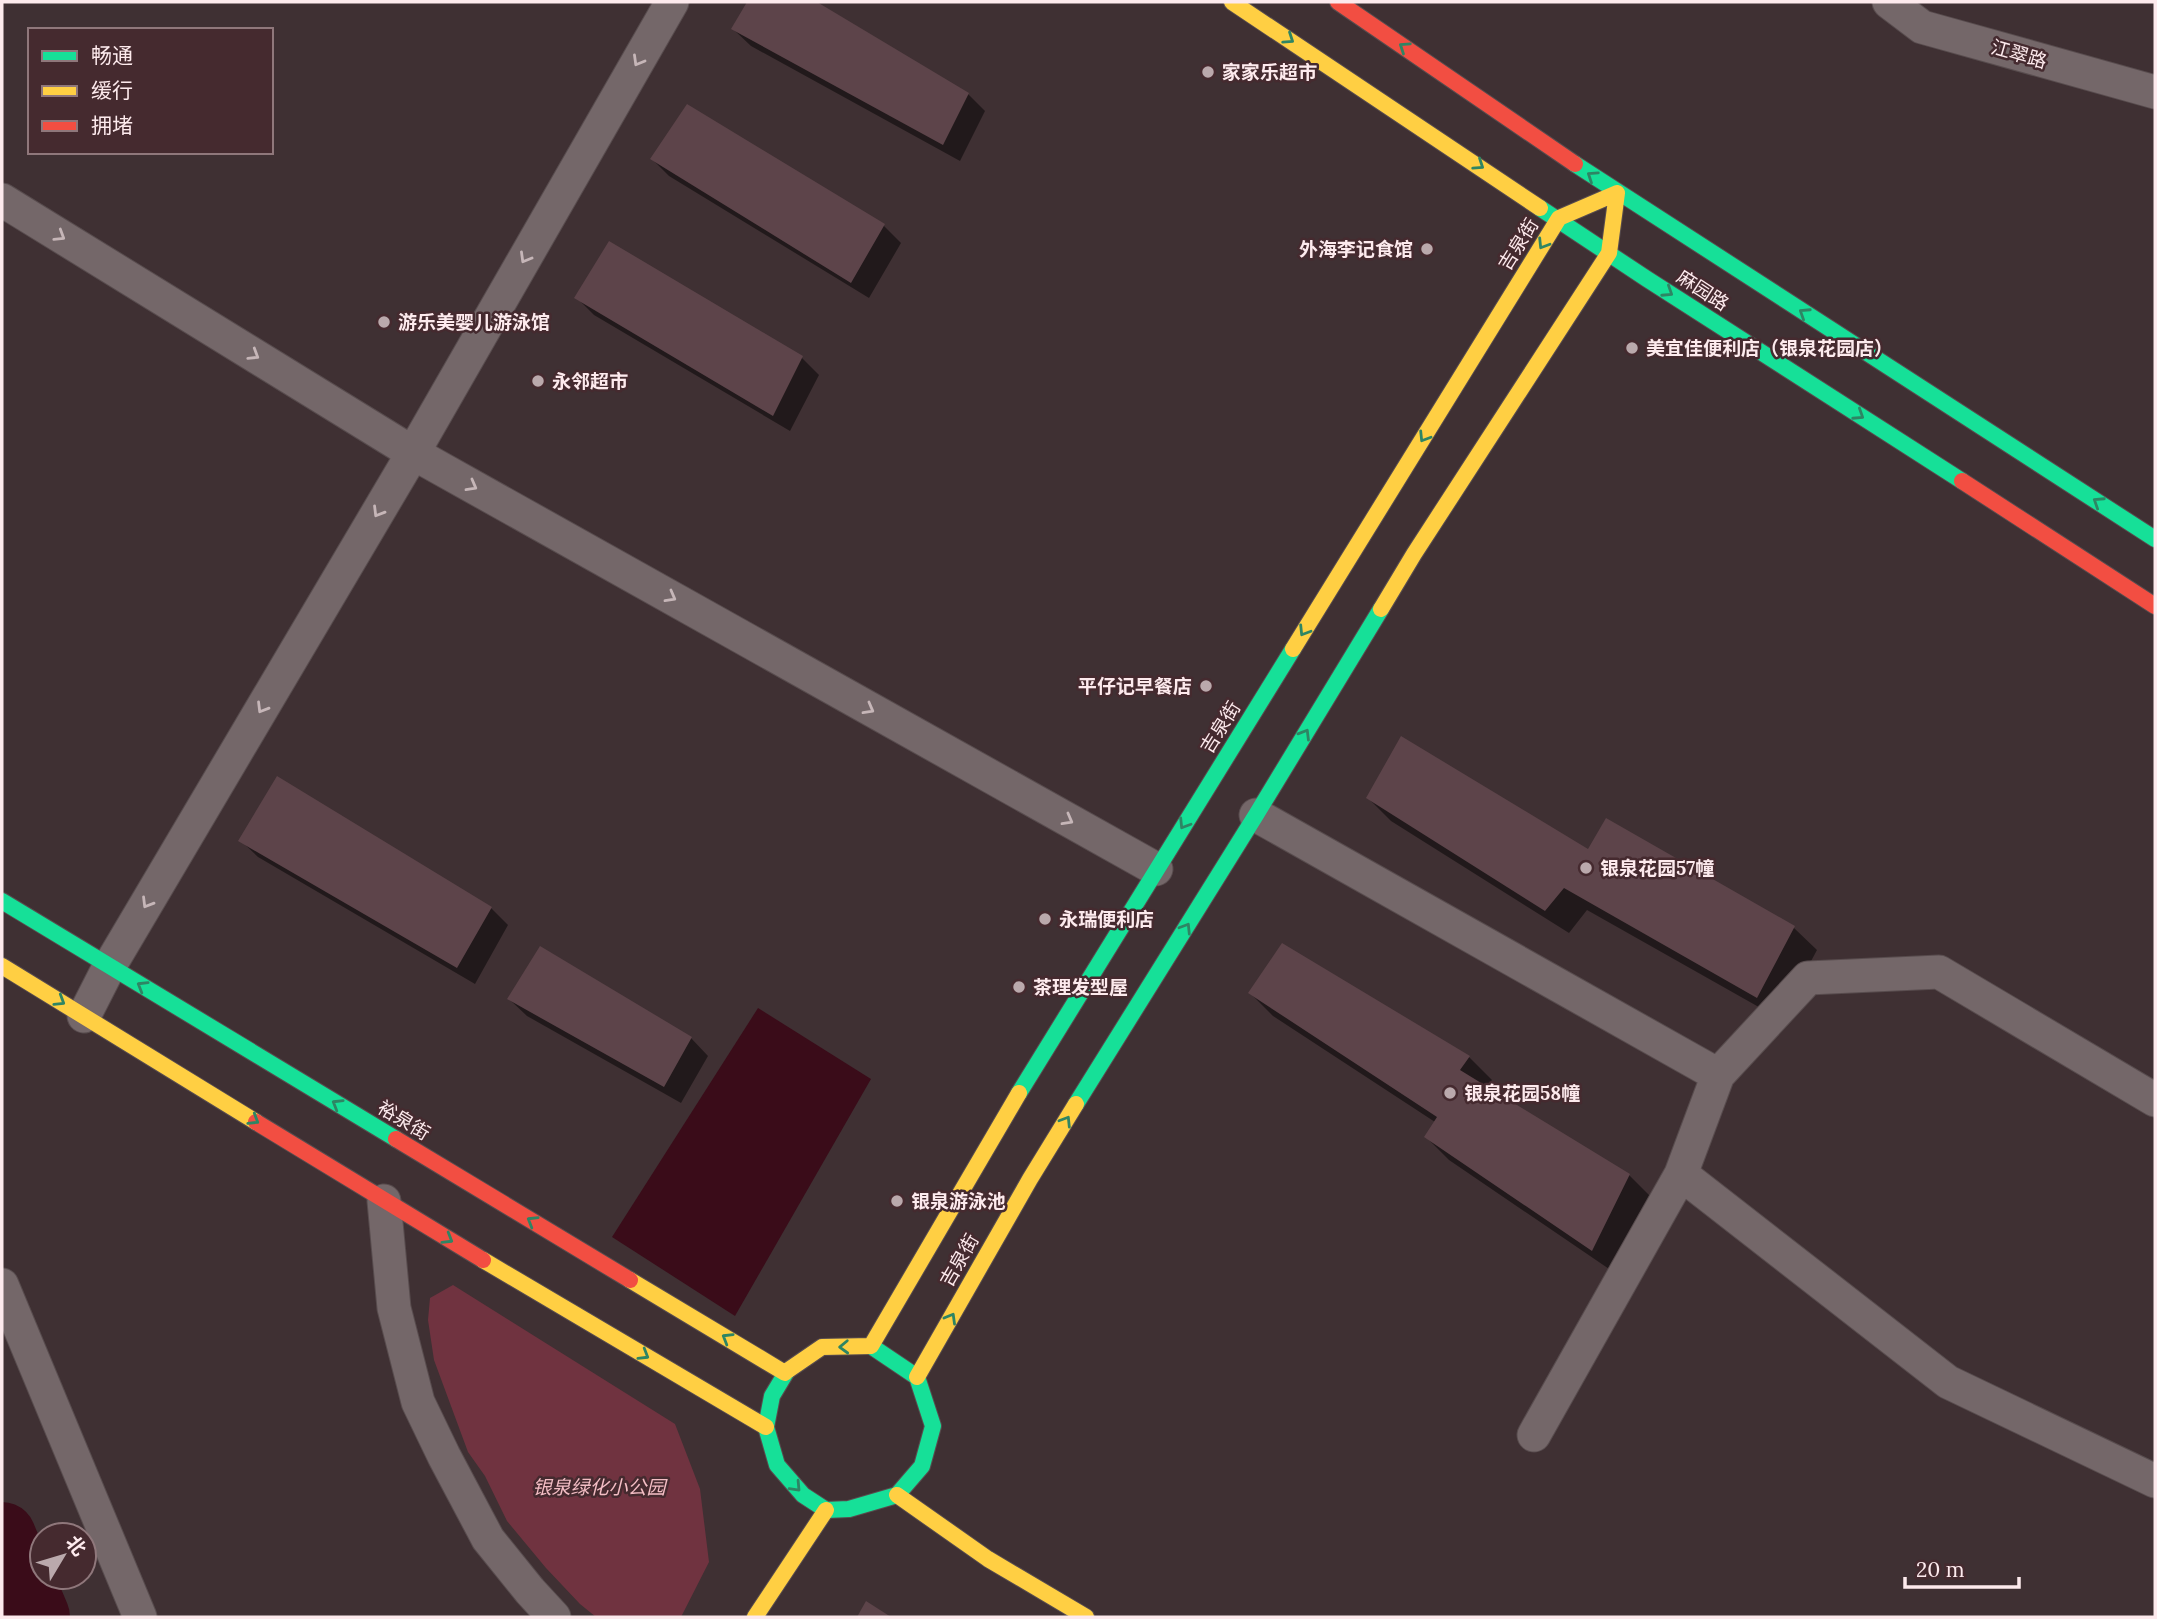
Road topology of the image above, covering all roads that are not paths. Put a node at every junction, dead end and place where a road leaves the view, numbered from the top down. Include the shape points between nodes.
1 (672, 2) edge
2 (1232, 2) edge
3 (1338, 2) edge
4 (1889, 2) edge
5 (2155, 92) edge
6 (1616, 193) junction
7 (2, 200) edge
8 (1559, 218) junction
9 (1609, 253) junction
10 (413, 453) junction
11 (2155, 539) edge
12 (2155, 606) edge
13 (1256, 815) junction
14 (1156, 869) junction
15 (2, 901) edge
16 (2, 966) edge
17 (109, 967) junction
18 (84, 1016) junction
19 (1718, 1076) junction
20 (2155, 1100) edge
21 (1681, 1174) junction
22 (384, 1201) junction
23 (2, 1285) edge
24 (871, 1346) junction
25 (785, 1373) junction
26 (917, 1377) junction
27 (766, 1427) junction
28 (1534, 1435) dead end
29 (2155, 1481) edge
30 (897, 1495) junction
31 (826, 1510) junction
32 (140, 1617) edge
33 (554, 1617) edge
34 (755, 1617) edge
35 (1086, 1617) edge

1 -> 10 street
2 -> 8 street, 麻园路
6 -> 3 street, 麻园路
4 - 5 street, 江翠路 via 1922,27
6 - 8 street, 吉泉街
6 - 9 street, 吉泉街
11 -> 6 street, 麻园路
7 -> 10 street
8 - 9 street, 麻园路
8 -> 14 street, 吉泉街
9 -> 12 street, 麻园路
13 -> 9 street, 吉泉街 via 1414,554
10 -> 14 street
10 -> 17 street
13 - 19 street
26 -> 13 street, 吉泉街 via 1030,1179
14 - 24 street, 吉泉街
15 - 17 street, 裕泉街
16 -> 18 street
17 - 18 street
25 -> 17 street, 裕泉街
18 -> 22 street
19 - 20 street via 1808,978 1940,972
19 - 21 street
21 - 28 street
21 - 29 street via 1948,1382
22 -> 27 street
22 - 33 street via 394,1308 418,1402 488,1539
23 - 32 street
24 -> 25 street via 822,1347
24 - 26 street
25 - 27 street via 772,1396
26 - 30 street via 933,1426 922,1466
27 -> 31 street via 776,1465 803,1495
30 - 31 street via 849,1509
30 - 35 street via 988,1559
31 - 34 street

